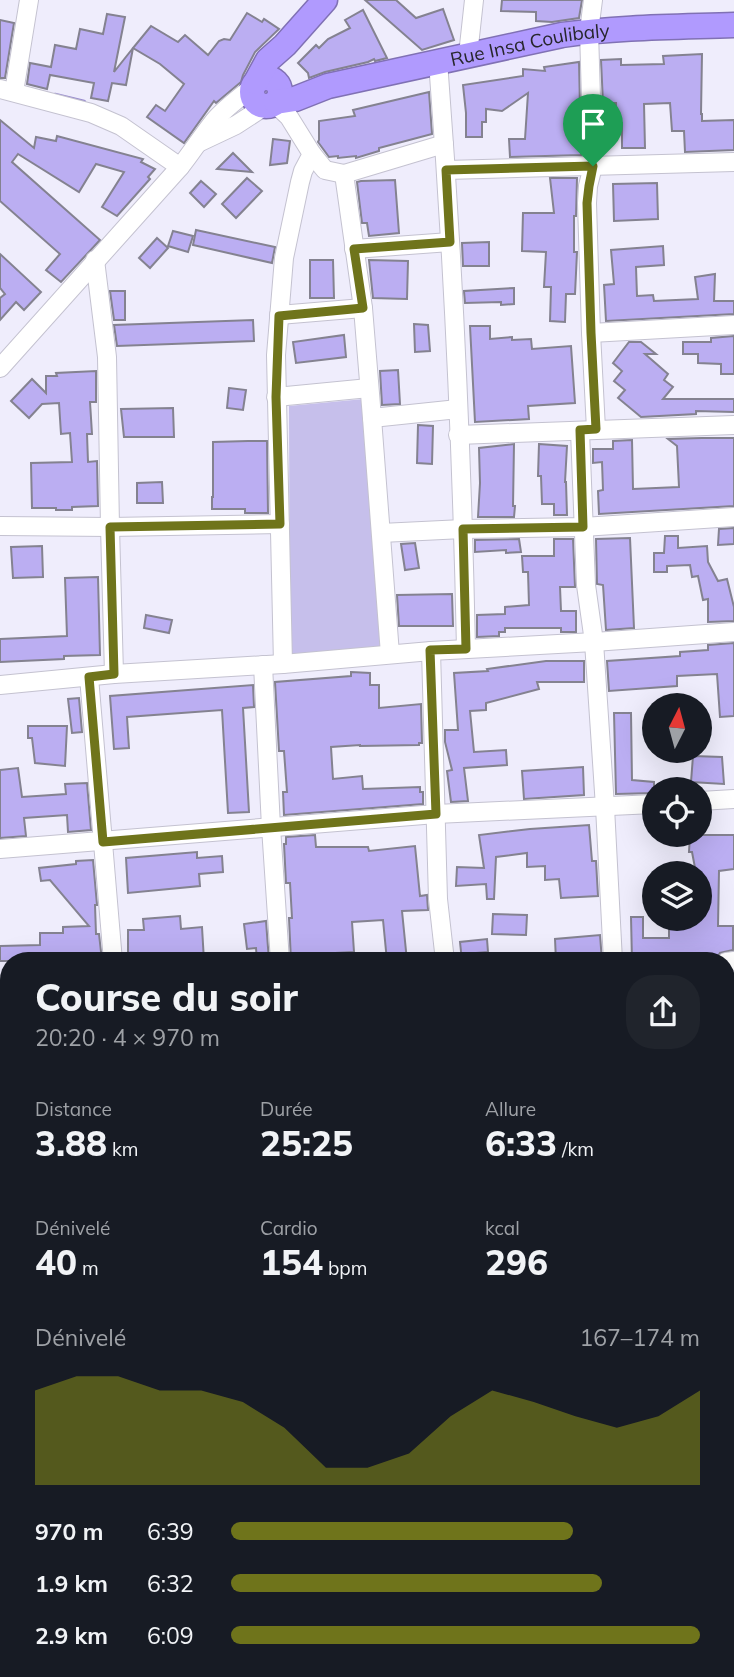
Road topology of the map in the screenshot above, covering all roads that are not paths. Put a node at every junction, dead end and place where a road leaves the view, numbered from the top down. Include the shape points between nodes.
1 (29, 0) edge
2 (324, 0) edge
3 (474, 0) edge
4 (593, 0) edge
5 (734, 24) edge
6 (589, 31) junction
7 (468, 55) junction
8 (438, 61) junction
9 (7, 90) edge
10 (268, 93) junction
11 (444, 144) junction
12 (312, 154) junction
13 (734, 162) edge
14 (593, 166) junction
15 (180, 167) junction
16 (446, 170) junction
17 (344, 174) junction
18 (450, 242) junction
19 (354, 249) junction
20 (95, 260) junction
21 (363, 308) junction
22 (279, 316) junction
23 (734, 325) edge
24 (591, 333) junction
25 (3, 360) edge
26 (369, 388) junction
27 (276, 397) junction
28 (458, 410) junction
29 (372, 418) junction
30 (734, 425) edge
31 (588, 430) junction
32 (458, 435) junction
33 (734, 517) edge
34 (280, 524) junction
35 (0, 526) edge
36 (110, 527) junction
37 (583, 527) junction
38 (463, 529) junction
39 (381, 533) junction
40 (734, 632) edge
41 (594, 642) junction
42 (466, 649) junction
43 (430, 650) junction
44 (390, 654) junction
45 (283, 664) junction
46 (263, 665) junction
47 (114, 674) junction
48 (89, 677) junction
49 (0, 685) edge
50 (734, 799) edge
51 (712, 800) edge
52 (642, 805) edge
53 (605, 807) junction
54 (436, 814) junction
55 (271, 827) junction
56 (103, 842) junction
57 (0, 849) edge
58 (112, 952) edge
59 (279, 952) edge
60 (443, 952) edge
61 (612, 952) edge

1 - 9 street
2 - 10 highway via 285,45
3 - 7 street
4 - 6 street
5 - 6 highway, Rue Insa Coulibaly
6 - 7 highway, Rue Insa Coulibaly
6 - 14 street
7 - 8 highway, Rue Insa Coulibaly
8 - 10 highway, Rue Insa Coulibaly via 311,94
8 - 11 street
9 - 15 street via 121,126
10 - 12 street
10 - 15 street via 225,110
11 - 16 street
11 - 17 street
12 - 17 street via 325,170
12 - 22 street via 294,204
13 - 14 street
14 - 16 street
14 - 24 street via 587,203
15 - 20 street
16 - 18 street
17 - 19 street
18 - 19 street
18 - 28 street
19 - 21 street
20 - 25 street
20 - 36 street via 107,357
21 - 22 street
21 - 26 street
22 - 27 street
23 - 24 street
24 - 31 street
26 - 27 street
26 - 29 street
27 - 34 street
28 - 29 street
28 - 32 street
29 - 39 street
30 - 31 street
31 - 32 street
31 - 37 street
32 - 38 street
33 - 37 street
34 - 36 street
34 - 45 street
35 - 36 street
36 - 47 street
37 - 38 street
37 - 41 street
38 - 39 street
38 - 42 street
39 - 44 street
40 - 41 street
41 - 42 street
41 - 53 street
42 - 43 street
43 - 44 street
43 - 54 street
44 - 45 street
45 - 46 street
46 - 47 street
46 - 55 street
47 - 48 street
48 - 49 street
48 - 56 street
50 - 51 street
52 - 53 street
53 - 54 street
53 - 61 street
54 - 55 street
54 - 60 street
55 - 56 street
55 - 59 street
56 - 57 street
56 - 58 street

